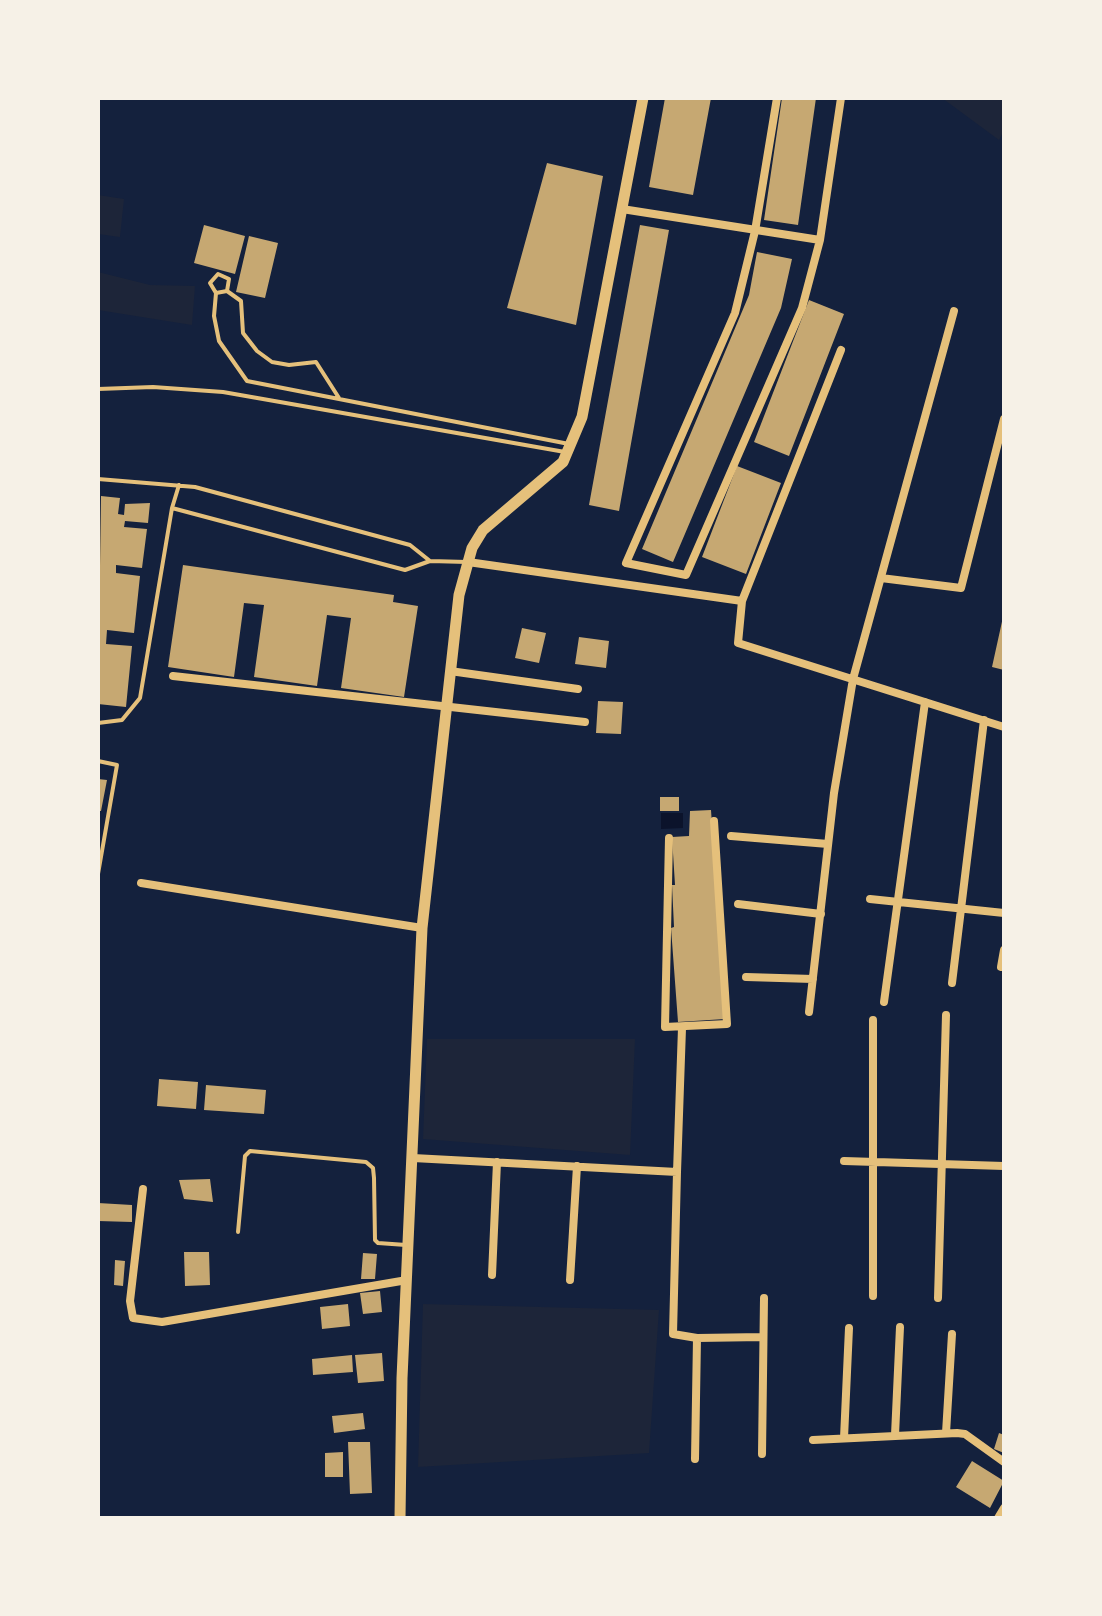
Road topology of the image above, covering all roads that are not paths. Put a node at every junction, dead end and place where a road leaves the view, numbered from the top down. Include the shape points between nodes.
1 (643, 98) edge
2 (777, 98) edge
3 (841, 98) edge
4 (622, 209) junction
5 (755, 231) junction
6 (820, 240) junction
7 (227, 291) junction
8 (216, 293) junction
9 (954, 311) dead end
10 (841, 350) dead end
11 (98, 389) edge
12 (339, 398) junction
13 (1004, 419) edge
14 (569, 448) junction
15 (98, 479) edge
16 (179, 485) junction
17 (172, 508) junction
18 (430, 561) junction
19 (468, 562) junction
20 (881, 578) junction
21 (742, 601) junction
22 (450, 671) junction
23 (173, 676) dead end
24 (853, 679) junction
25 (578, 689) dead end
26 (925, 702) junction
27 (446, 705) junction
28 (984, 720) junction
29 (585, 722) dead end
30 (98, 723) edge
31 (1004, 727) edge
32 (98, 761) edge
33 (714, 821) dead end
34 (731, 836) dead end
35 (669, 838) dead end
36 (828, 844) junction
37 (98, 874) edge
38 (141, 883) dead end
39 (870, 899) dead end
40 (897, 902) junction
41 (738, 904) dead end
42 (961, 909) junction
43 (1004, 913) edge
44 (821, 914) junction
45 (422, 928) junction
46 (1004, 950) edge
47 (1001, 967) dead end
48 (746, 977) dead end
49 (813, 979) junction
50 (952, 983) dead end
51 (884, 1002) dead end
52 (809, 1012) dead end
53 (946, 1015) dead end
54 (873, 1020) dead end
55 (682, 1028) junction
56 (413, 1158) junction
57 (844, 1161) dead end
58 (497, 1162) junction
59 (873, 1162) junction
60 (942, 1165) junction
61 (577, 1166) junction
62 (1004, 1166) edge
63 (677, 1172) junction
64 (143, 1189) dead end
65 (238, 1232) dead end
66 (409, 1245) junction
67 (492, 1275) dead end
68 (407, 1280) junction
69 (570, 1280) dead end
70 (873, 1296) dead end
71 (764, 1298) dead end
72 (938, 1298) dead end
73 (900, 1327) dead end
74 (849, 1328) dead end
75 (952, 1334) dead end
76 (763, 1337) junction
77 (697, 1338) junction
78 (946, 1433) junction
79 (895, 1435) junction
80 (844, 1438) junction
81 (813, 1440) dead end
82 (762, 1454) dead end
83 (695, 1459) dead end
84 (1004, 1462) edge
85 (1004, 1508) edge
86 (400, 1518) edge
87 (998, 1518) edge

1 - 4 street
2 - 5 street
3 - 6 street
4 - 5 street
4 - 14 street via 582,417
5 - 6 street
5 - 6 street via 735,313 626,563 686,575 802,308
7 - 8 lane
7 - 8 lane via 229,279 218,274 210,283
7 - 12 lane via 241,301 243,333 257,351 272,362 316,362
8 - 12 lane via 219,341 247,381
9 - 20 street
10 - 21 street
11 - 14 lane via 223,392
12 - 14 lane
13 - 20 street via 961,588
14 - 19 street via 563,462 483,530
15 - 16 lane
16 - 17 lane
16 - 18 lane via 410,545
17 - 18 lane via 405,570
17 - 30 lane via 140,698 122,720
18 - 19 lane
19 - 21 street
19 - 22 street
20 - 24 street
21 - 24 street via 738,643
22 - 25 street
22 - 27 street
23 - 27 street
24 - 26 street
24 - 36 street
26 - 28 street
26 - 40 street
27 - 29 street
27 - 45 street
28 - 31 street
28 - 42 street
32 - 37 lane via 117,765
33 - 55 street via 727,1024
34 - 36 street
35 - 55 street via 665,1027
36 - 44 street
38 - 45 street
39 - 40 street
40 - 42 street
40 - 51 street
41 - 44 street
42 - 43 street
42 - 50 street
44 - 49 street
45 - 56 street
46 - 47 street
48 - 49 street
49 - 52 street
53 - 60 street
54 - 59 street
55 - 63 street
56 - 58 street
56 - 66 street
57 - 59 street
58 - 61 street
58 - 67 street
59 - 60 street
59 - 70 street
60 - 62 street
60 - 72 street
61 - 63 street
61 - 69 street
63 - 77 street via 671,1328 676,1337
64 - 68 street via 130,1301 133,1318 162,1322
65 - 66 lane via 245,1156 250,1151 366,1162 373,1168 375,1240
66 - 68 street
68 - 86 street
71 - 76 street
73 - 79 street
74 - 80 street
75 - 78 street
76 - 77 street
76 - 82 street
77 - 83 street
78 - 79 street
78 - 84 street via 965,1434
79 - 80 street
80 - 81 street
85 - 87 street

